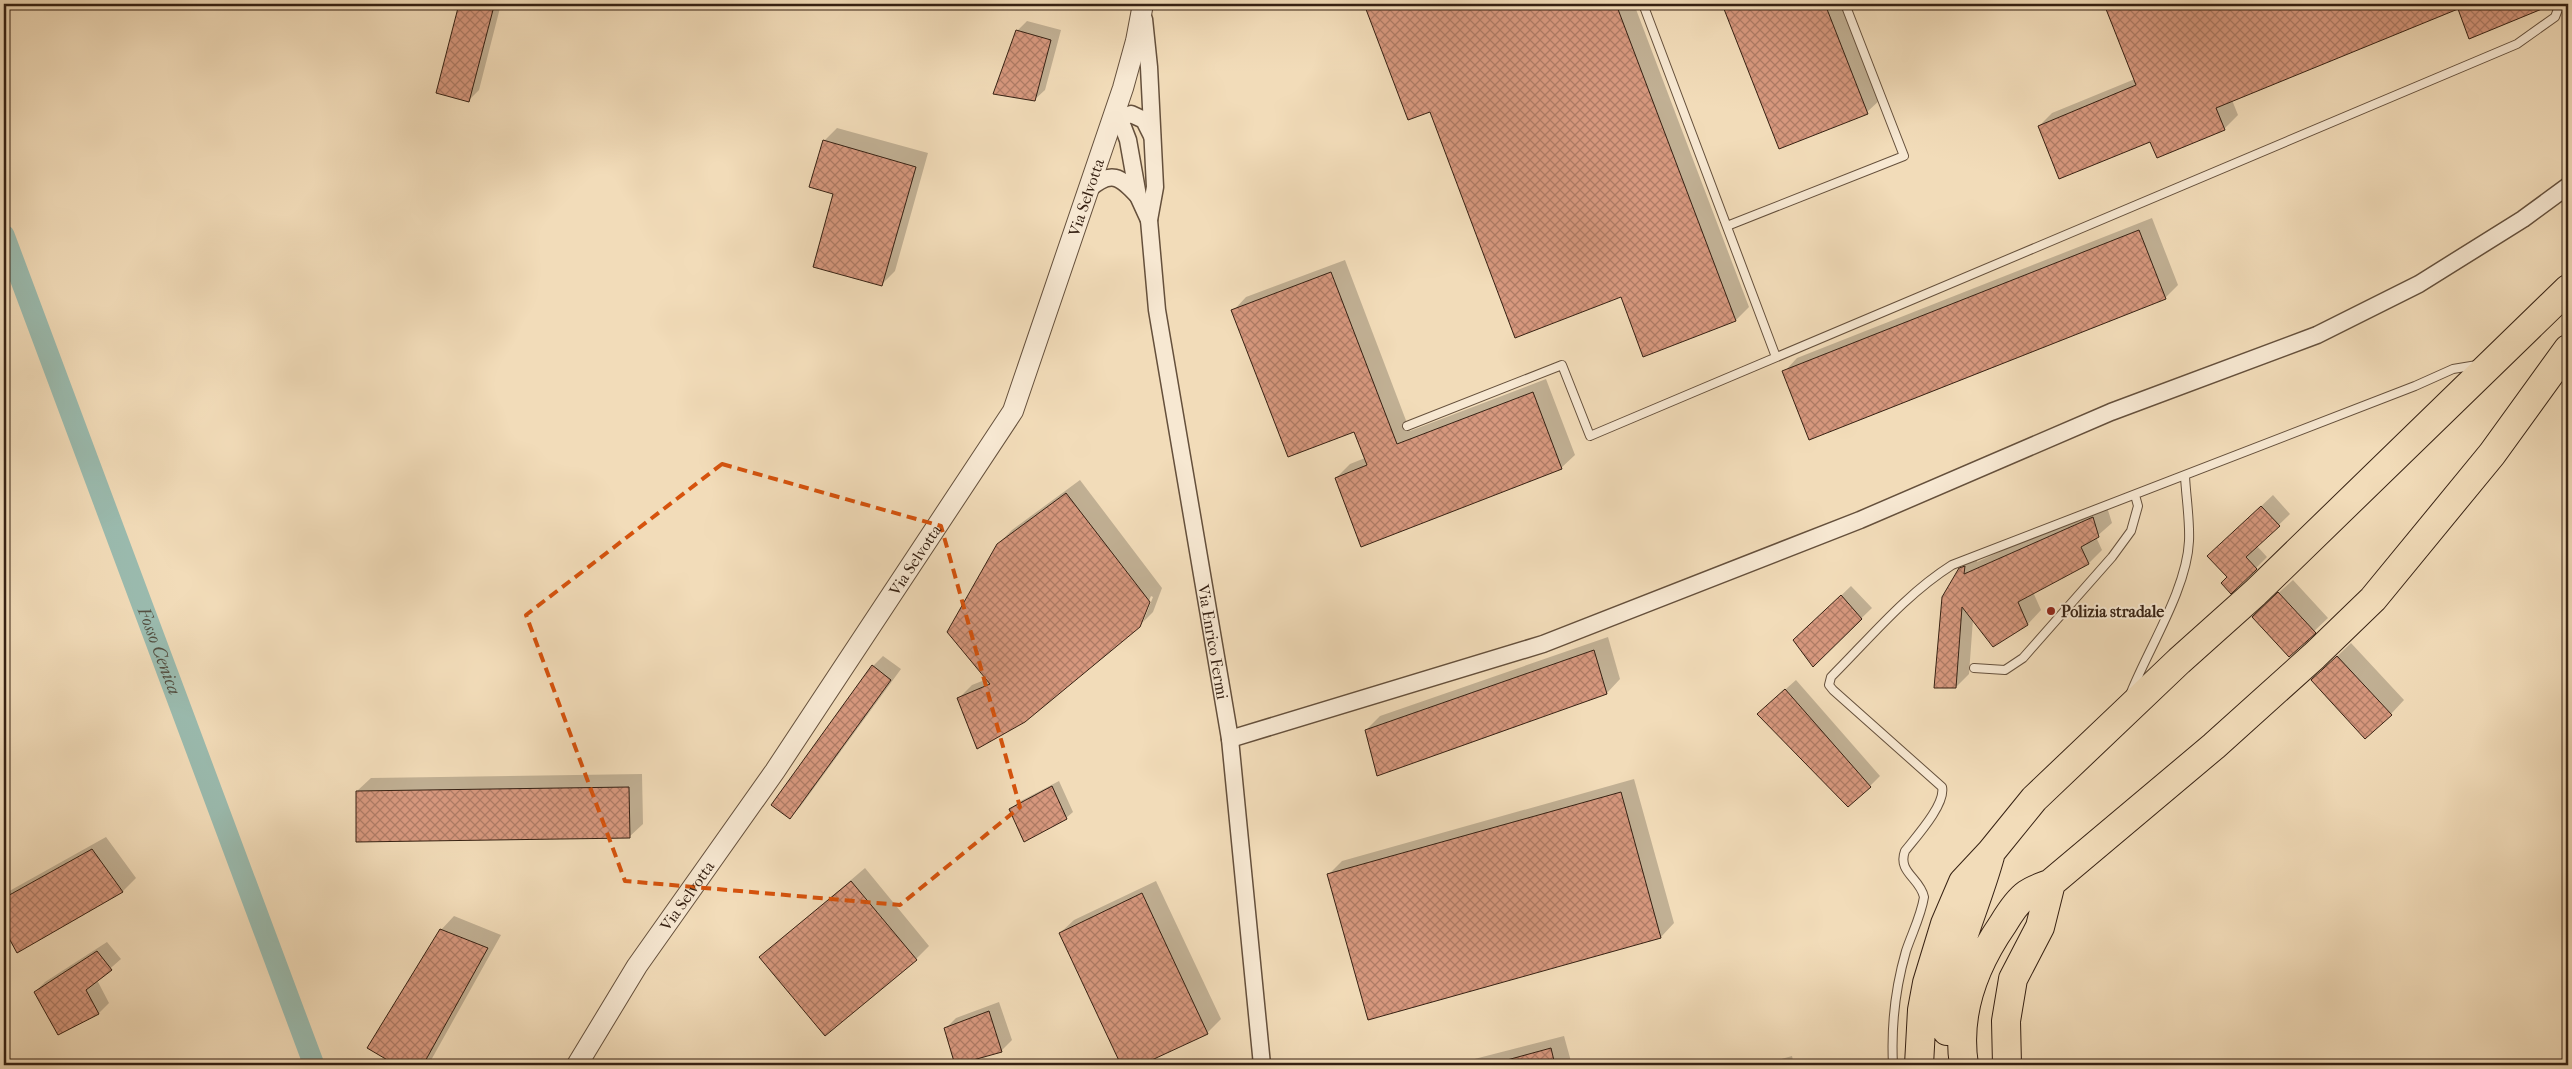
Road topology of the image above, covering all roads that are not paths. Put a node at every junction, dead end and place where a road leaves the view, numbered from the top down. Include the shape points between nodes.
1 (1642, 4) edge
2 (1845, 4) edge
3 (2560, 4) edge
4 (1142, 5) edge
5 (1112, 122) junction
6 (1153, 136) junction
7 (2568, 186) edge
8 (1089, 189) junction
9 (1138, 196) junction
10 (1149, 220) junction
11 (1726, 226) junction
12 (2568, 288) edge
13 (2568, 349) edge
14 (1776, 357) junction
15 (2496, 361) junction
16 (1407, 426) dead end
17 (2185, 476) junction
18 (2135, 495) junction
19 (1974, 668) dead end
20 (2122, 716) junction
21 (1230, 739) junction
22 (1992, 852) junction
23 (2052, 883) junction
24 (577, 1065) edge
25 (1262, 1065) edge
26 (1892, 1065) edge
27 (1919, 1065) edge
28 (1950, 1065) edge
29 (1964, 1065) edge
30 (2007, 1065) edge

1 - 11 lane
2 - 11 lane via 1904,156
3 - 14 lane via 2555,17 2517,44
4 - 5 street, Via Selvotta via 1136,40
4 - 6 street, Via Enrico Fermi
5 - 6 street via 1131,114 1144,120
5 - 8 street, Via Selvotta
5 - 9 street, Via Enrico Fermi via 1122,127 1128,140
6 - 10 street, Via Enrico Fermi via 1155,186
7 - 21 street via 2419,284 2317,335 2110,412 1860,520 1543,644
8 - 9 street, Via Enrico Fermi via 1100,179 1114,176 1126,182
8 - 24 street, Via Selvotta via 1013,411 775,771 636,966
9 - 10 street, Via Enrico Fermi
10 - 21 street, Via Enrico Fermi via 1157,310
11 - 14 lane
12 - 15 highway
13 - 23 highway via 2492,454 2374,599 2214,746
14 - 16 lane via 1590,436 1562,365
15 - 17 lane via 2454,369
15 - 20 highway
17 - 18 lane
17 - 20 lane via 2189,541 2186,562
18 - 19 lane via 2138,506 2131,532 2022,658 2005,670
18 - 26 lane via 1952,565 1928,580 1831,677 1829,685 1833,690 1942,787 1940,803 1902,860 1904,868 1922,888 1924,897 1906,951 1895,1002
20 - 22 highway via 2034,799
21 - 25 street, Via Enrico Fermi
22 - 27 highway via 1963,882 1934,954 1922,1010
22 - 28 highway via 1953,966 1947,1022
23 - 29 highway via 2027,894 1986,949 1966,1003 1962,1030
23 - 30 highway via 2040,927 2014,980 2006,1021

